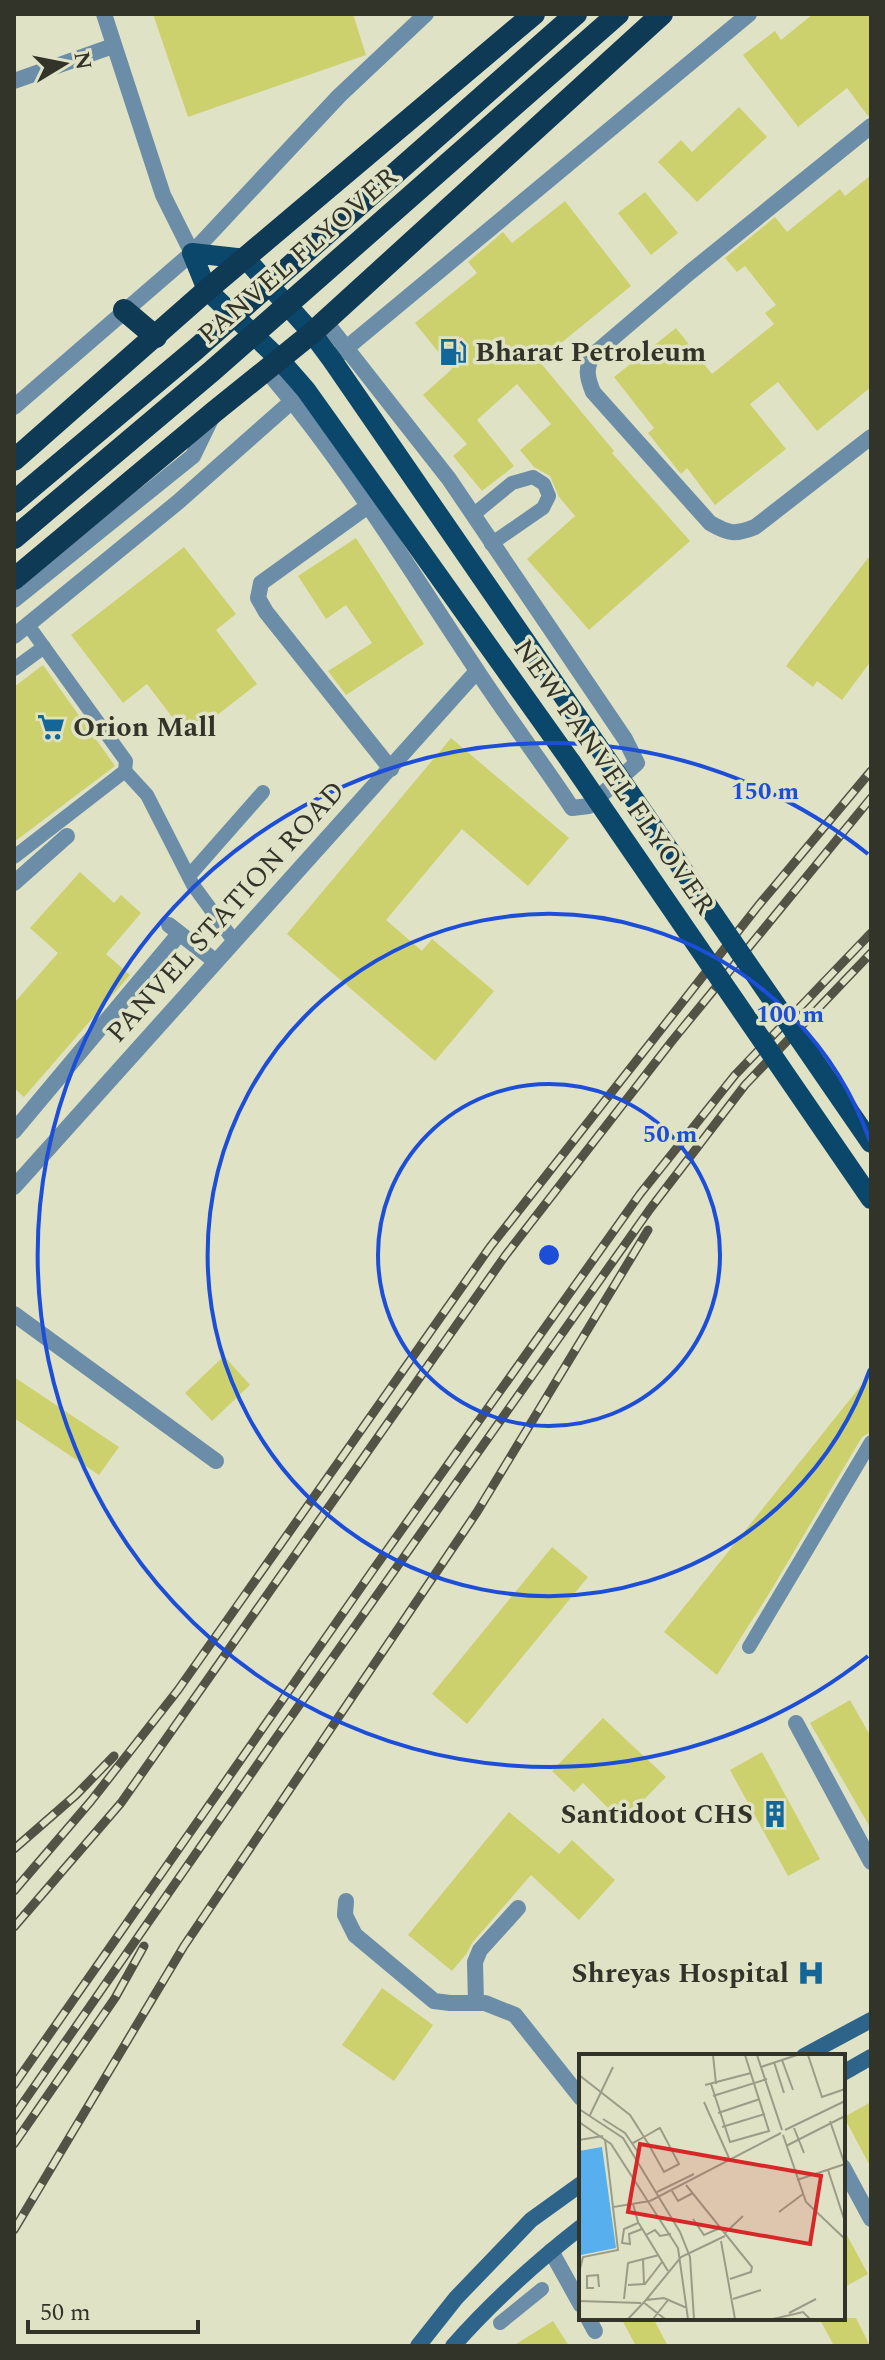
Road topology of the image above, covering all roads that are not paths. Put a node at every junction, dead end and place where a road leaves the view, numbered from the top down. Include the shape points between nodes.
1 (104, 14) edge
2 (426, 14) edge
3 (534, 14) edge
4 (576, 14) edge
5 (618, 14) edge
6 (662, 14) edge
7 (749, 14) edge
8 (113, 46) junction
9 (14, 81) edge
10 (871, 126) edge
11 (192, 253) junction
12 (246, 259) junction
13 (207, 290) junction
14 (124, 310) junction
15 (318, 327) junction
16 (156, 337) junction
17 (339, 354) junction
18 (273, 365) junction
19 (299, 395) junction
20 (14, 407) edge
21 (214, 412) junction
22 (871, 437) edge
23 (14, 460) edge
24 (14, 502) edge
25 (368, 506) junction
26 (473, 515) junction
27 (14, 538) edge
28 (491, 544) junction
29 (14, 579) edge
30 (14, 600) edge
31 (28, 625) junction
32 (14, 636) edge
33 (44, 647) junction
34 (14, 669) edge
35 (477, 671) junction
36 (391, 769) junction
37 (125, 771) junction
38 (263, 792) dead end
39 (67, 836) dead end
40 (14, 857) edge
41 (189, 876) junction
42 (14, 883) edge
43 (234, 941) junction
44 (215, 961) junction
45 (14, 1131) edge
46 (871, 1143) edge
47 (14, 1187) edge
48 (871, 1199) edge
49 (14, 1314) edge
50 (871, 1442) edge
51 (216, 1461) dead end
52 (749, 1647) dead end
53 (796, 1723) dead end
54 (871, 1862) edge
55 (346, 1901) dead end
56 (518, 1908) dead end
57 (476, 2003) junction
58 (871, 2020) edge
59 (808, 2054) edge
60 (871, 2057) edge
61 (845, 2072) edge
62 (579, 2095) edge
63 (845, 2171) edge
64 (579, 2185) edge
65 (871, 2219) edge
66 (579, 2229) edge
67 (551, 2251) junction
68 (542, 2289) dead end
69 (579, 2301) edge
70 (491, 2305) junction
71 (418, 2346) edge
72 (453, 2346) edge

1 - 8 street
2 - 11 street via 339,96
3 - 12 highway
4 - 24 highway, PANVEL FLYOVER, bridge
5 - 27 highway, PANVEL FLYOVER, bridge
6 - 15 highway
7 - 17 street
8 - 9 street
8 - 11 street via 163,195
10 - 22 street via 689,273 587,365 593,392 710,523 726,533 755,527
11 - 12 main road
11 - 13 main road
11 - 14 street
12 - 13 highway
12 - 15 main road, NEW PANVEL FLYOVER
13 - 16 highway
13 - 18 main road, NEW PANVEL FLYOVER
14 - 16 highway
14 - 20 street
15 - 17 main road, NEW PANVEL FLYOVER
15 - 18 highway
16 - 23 highway
17 - 26 street via 449,479
17 - 46 main road, NEW PANVEL FLYOVER, bridge via 597,745
18 - 19 main road, NEW PANVEL FLYOVER
18 - 21 highway
19 - 25 street
19 - 31 street
19 - 48 main road, NEW PANVEL FLYOVER, bridge via 571,762
21 - 29 highway
21 - 30 street via 193,456
25 - 35 street
25 - 36 street via 261,583 258,598
26 - 28 street
26 - 28 lane via 512,483 533,477 544,484 549,496 543,508
28 - 35 street via 637,763 589,806 572,808
31 - 32 street
31 - 33 lane
33 - 34 lane
33 - 37 lane via 126,761
35 - 36 street, PANVEL STATION ROAD
36 - 43 street, PANVEL STATION ROAD
37 - 40 lane
37 - 41 lane via 147,795
38 - 41 lane
39 - 42 street
41 - 43 lane
43 - 44 street, PANVEL STATION ROAD
44 - 45 street via 174,930
44 - 47 street, PANVEL STATION ROAD
49 - 51 street
50 - 52 lane
53 - 54 street
55 - 57 street via 345,1915 355,1935 434,2001
56 - 57 street via 480,1950 475,1962
57 - 62 street via 515,2015
58 - 59 main road
60 - 61 main road
63 - 65 street
64 - 71 main road via 531,2220
66 - 67 main road
67 - 69 street
67 - 70 main road
68 - 70 lane via 503,2329
70 - 72 main road

